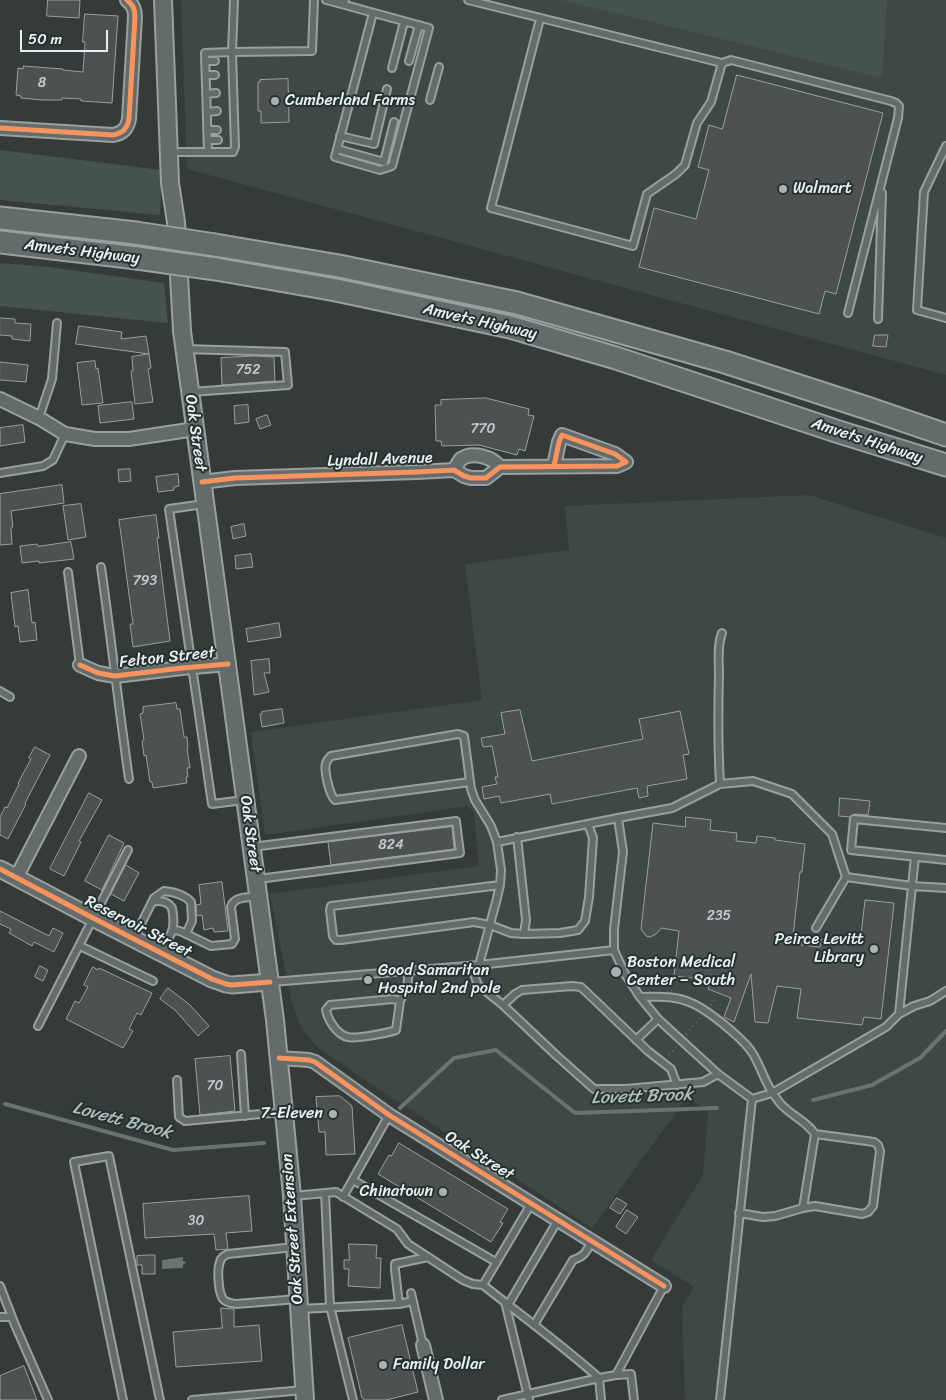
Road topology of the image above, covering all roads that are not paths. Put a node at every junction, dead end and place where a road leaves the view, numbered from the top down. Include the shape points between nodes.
1 (127, 0) edge
2 (163, 0) edge
3 (174, 0) edge
4 (234, 0) edge
5 (314, 0) edge
6 (326, 0) edge
7 (345, 0) edge
8 (468, 0) edge
9 (334, 2) junction
10 (372, 13) junction
11 (540, 19) junction
12 (404, 22) junction
13 (419, 26) junction
14 (232, 52) junction
15 (205, 61) junction
16 (215, 61) dead end
17 (409, 61) dead end
18 (722, 63) junction
19 (439, 67) dead end
20 (392, 68) dead end
21 (206, 75) junction
22 (215, 75) dead end
23 (387, 89) dead end
24 (216, 93) dead end
25 (206, 94) junction
26 (430, 100) dead end
27 (217, 111) dead end
28 (207, 112) junction
29 (394, 122) dead end
30 (0, 128) edge
31 (207, 130) junction
32 (217, 130) dead end
33 (340, 136) junction
34 (208, 140) junction
35 (218, 140) dead end
36 (946, 146) edge
37 (337, 149) junction
38 (178, 152) junction
39 (208, 152) junction
40 (882, 180) junction
41 (0, 218) edge
42 (176, 222) junction
43 (0, 242) edge
44 (848, 313) dead end
45 (946, 318) edge
46 (878, 319) dead end
47 (56, 323) dead end
48 (184, 349) junction
49 (190, 392) junction
50 (0, 399) edge
51 (867, 408) junction
52 (39, 418) junction
53 (946, 422) edge
54 (195, 429) junction
55 (65, 434) junction
56 (946, 435) edge
57 (898, 451) junction
58 (946, 465) edge
59 (554, 466) junction
60 (500, 467) junction
61 (454, 470) junction
62 (0, 473) edge
63 (946, 480) edge
64 (202, 482) junction
65 (205, 504) junction
66 (102, 567) dead end
67 (68, 572) dead end
68 (722, 633) dead end
69 (228, 664) junction
70 (80, 665) joint
71 (192, 667) junction
72 (115, 676) junction
73 (0, 691) edge
74 (10, 696) dead end
75 (79, 756) dead end
76 (129, 779) dead end
77 (470, 782) junction
78 (720, 784) junction
79 (246, 800) junction
80 (618, 818) junction
81 (588, 824) junction
82 (946, 828) edge
83 (517, 838) junction
84 (497, 842) junction
85 (252, 847) junction
86 (128, 850) dead end
87 (915, 857) junction
88 (946, 860) edge
89 (0, 869) edge
90 (16, 878) junction
91 (846, 878) junction
92 (256, 879) junction
93 (500, 885) junction
94 (912, 886) junction
95 (946, 888) edge
96 (259, 896) junction
97 (152, 902) junction
98 (93, 918) junction
99 (490, 925) junction
100 (816, 928) dead end
101 (173, 930) junction
102 (186, 934) junction
103 (524, 934) junction
104 (134, 940) junction
105 (80, 946) junction
106 (614, 950) junction
107 (160, 953) junction
108 (479, 965) junction
109 (471, 966) junction
110 (410, 970) junction
111 (153, 981) dead end
112 (270, 982) junction
113 (946, 991) edge
114 (640, 997) junction
115 (400, 1001) junction
116 (503, 1005) junction
117 (898, 1014) junction
118 (658, 1019) junction
119 (38, 1026) dead end
120 (636, 1040) junction
121 (241, 1054) dead end
122 (280, 1058) junction
123 (718, 1074) junction
124 (176, 1080) dead end
125 (677, 1085) junction
126 (772, 1093) junction
127 (752, 1099) junction
128 (284, 1112) junction
129 (389, 1115) junction
130 (245, 1116) junction
131 (815, 1134) junction
132 (352, 1180) junction
133 (325, 1193) junction
134 (292, 1196) junction
135 (343, 1197) junction
136 (531, 1204) junction
137 (803, 1208) junction
138 (739, 1213) junction
139 (558, 1220) junction
140 (592, 1241) junction
141 (294, 1247) junction
142 (428, 1257) junction
143 (496, 1262) junction
144 (483, 1285) junction
145 (0, 1286) edge
146 (664, 1286) joint
147 (411, 1293) dead end
148 (413, 1301) junction
149 (506, 1303) junction
150 (298, 1304) junction
151 (399, 1304) junction
152 (330, 1306) junction
153 (0, 1317) edge
154 (12, 1317) junction
155 (534, 1325) junction
156 (423, 1345) joint
157 (616, 1375) junction
158 (599, 1378) junction
159 (304, 1395) edge
160 (528, 1397) edge
161 (48, 1400) edge
162 (123, 1400) edge
163 (160, 1400) edge
164 (192, 1400) edge
165 (353, 1400) edge
166 (436, 1400) edge
167 (502, 1400) edge
168 (601, 1400) edge
169 (634, 1400) edge
170 (720, 1400) edge

1 - 30 street via 135,10 135,18 129,119 125,130 113,135
2 - 42 main road, Oak Street via 170,183
3 - 38 main road, Oak Street
4 - 14 lane
5 - 14 lane via 312,51
6 - 9 lane
7 - 9 lane
8 - 11 lane
9 - 10 lane
10 - 12 lane
10 - 33 lane
11 - 18 lane
11 - 18 lane via 491,208 633,246 647,194 685,165 697,123 711,102
12 - 13 lane
12 - 20 lane
13 - 17 lane
13 - 37 lane via 430,28 392,166 380,170 334,157
14 - 15 lane via 205,53
14 - 39 lane via 235,147 233,152
15 - 16 lane
15 - 21 lane
18 - 40 lane via 732,60 896,103 899,112
19 - 26 lane
21 - 22 lane
21 - 25 lane
23 - 33 lane via 374,144
24 - 25 lane
25 - 28 lane
27 - 28 lane
28 - 31 lane
29 - 37 lane via 384,162
31 - 32 lane
31 - 34 lane
33 - 37 lane
34 - 35 lane
34 - 39 lane
36 - 45 lane via 924,192 917,310
38 - 39 lane
38 - 42 main road, Oak Street
40 - 44 lane
40 - 46 lane
41 - 51 highway, Amvets Highway, bridge via 215,245 339,266 517,303 725,362
42 - 48 main road, Oak Street
43 - 57 highway, Amvets Highway, bridge via 216,269 336,290 510,327 616,358
47 - 52 lane via 52,379
48 - 49 main road, Oak Street
48 - 49 lane via 285,352 288,385
49 - 54 main road, Oak Street
50 - 52 street
51 - 53 highway
51 - 56 highway, Amvets Highway
52 - 55 street
54 - 55 street via 129,439 95,439
54 - 64 main road, Oak Street
55 - 62 lane via 53,460 43,466
57 - 58 highway, Amvets Highway
57 - 63 highway
59 - 59 street, Lyndall Avenue via 562,434 615,454 626,462 617,466
59 - 60 street, Lyndall Avenue
60 - 61 street, Lyndall Avenue via 486,478 471,478
60 - 61 street, Lyndall Avenue via 486,456 470,457 461,460
61 - 64 street, Lyndall Avenue
64 - 65 main road, Oak Street
65 - 69 main road, Oak Street
65 - 71 lane via 169,509
66 - 72 lane
67 - 70 lane
68 - 78 lane
69 - 71 street, Felton Street
69 - 79 main road, Oak Street
70 - 72 street, Felton Street
71 - 72 street, Felton Street
71 - 79 lane via 212,804
72 - 76 lane
73 - 74 lane
75 - 90 street
77 - 77 lane via 464,736 458,734 331,756 326,761 331,796 335,800
77 - 84 lane via 475,800
78 - 80 lane via 672,808
78 - 91 lane via 753,781 792,794 832,834
79 - 85 main road, Oak Street
80 - 81 lane
80 - 106 lane via 623,852
81 - 83 lane
81 - 103 lane via 593,838 585,920 578,930
82 - 87 lane via 854,819 851,850
83 - 84 lane
83 - 103 lane via 526,920
84 - 93 lane
85 - 92 main road, Oak Street
85 - 92 lane via 456,821 460,853
86 - 98 lane
87 - 88 lane
87 - 94 lane
89 - 90 street, Reservoir Street
90 - 98 street, Reservoir Street
91 - 94 lane
91 - 100 lane
92 - 96 main road, Oak Street
93 - 99 lane
93 - 99 lane via 336,905 330,910 336,940 474,922
94 - 95 lane
94 - 117 lane
96 - 102 lane via 232,903 235,939 232,944 210,946
96 - 112 main road, Oak Street
97 - 101 lane via 163,901 171,905
97 - 102 lane via 164,891 187,898 192,917
97 - 104 lane
98 - 104 street, Reservoir Street
98 - 105 lane
99 - 103 lane via 512,934
99 - 108 lane
101 - 102 lane
101 - 107 lane
104 - 107 street, Reservoir Street
105 - 111 lane
105 - 119 lane
106 - 108 lane
106 - 114 lane
107 - 112 street, Reservoir Street via 226,984
108 - 109 lane
109 - 110 lane
109 - 116 lane via 478,985
110 - 112 lane
110 - 115 lane via 408,988
112 - 122 main road, Oak Street
113 - 117 lane
114 - 118 lane
114 - 126 lane via 666,996 689,1002 706,1012 742,1040 753,1054
115 - 115 lane via 396,1030 388,1033 349,1037 340,1033 326,1010 330,1005
116 - 120 lane via 522,990 580,987
116 - 125 lane via 594,1089
117 - 126 lane via 886,1027
118 - 120 lane
118 - 123 lane
120 - 125 lane via 671,1069
121 - 130 lane
122 - 128 main road, Oak Street Extension
122 - 129 street, Oak Street via 315,1062
123 - 125 lane via 703,1082
123 - 127 lane
124 - 130 lane via 179,1118 185,1121
126 - 127 lane
126 - 131 lane
127 - 138 lane
128 - 130 lane
128 - 134 main road, Oak Street Extension
129 - 132 lane
129 - 136 street, Oak Street
131 - 137 lane
131 - 137 lane via 878,1145 873,1206 862,1214 815,1206
132 - 135 lane
132 - 143 lane
133 - 134 lane
133 - 135 lane via 336,1192
133 - 152 lane
134 - 141 main road, Oak Street Extension
135 - 142 lane via 397,1229 408,1244
136 - 139 street, Oak Street
136 - 143 lane
137 - 138 lane via 763,1217
138 - 170 lane
139 - 140 street, Oak Street
139 - 149 lane
140 - 146 street, Oak Street
140 - 155 lane via 586,1253 573,1260
141 - 150 main road, Oak Street Extension
141 - 150 lane via 228,1254 222,1257 218,1269 221,1296 230,1303
142 - 144 lane via 463,1280
142 - 151 lane via 395,1264
143 - 144 lane
144 - 149 lane
145 - 154 lane
146 - 157 lane
147 - 148 lane
148 - 151 lane
148 - 156 lane
149 - 155 lane
149 - 160 lane
150 - 152 lane
150 - 159 main road, Oak Street Extension
151 - 152 lane
152 - 165 lane
153 - 154 lane
154 - 161 lane
155 - 158 lane
156 - 166 street
157 - 158 lane
157 - 169 lane via 631,1374
158 - 160 lane
158 - 168 lane
159 - 164 lane
160 - 167 lane
162 - 163 lane via 74,1162 109,1156

